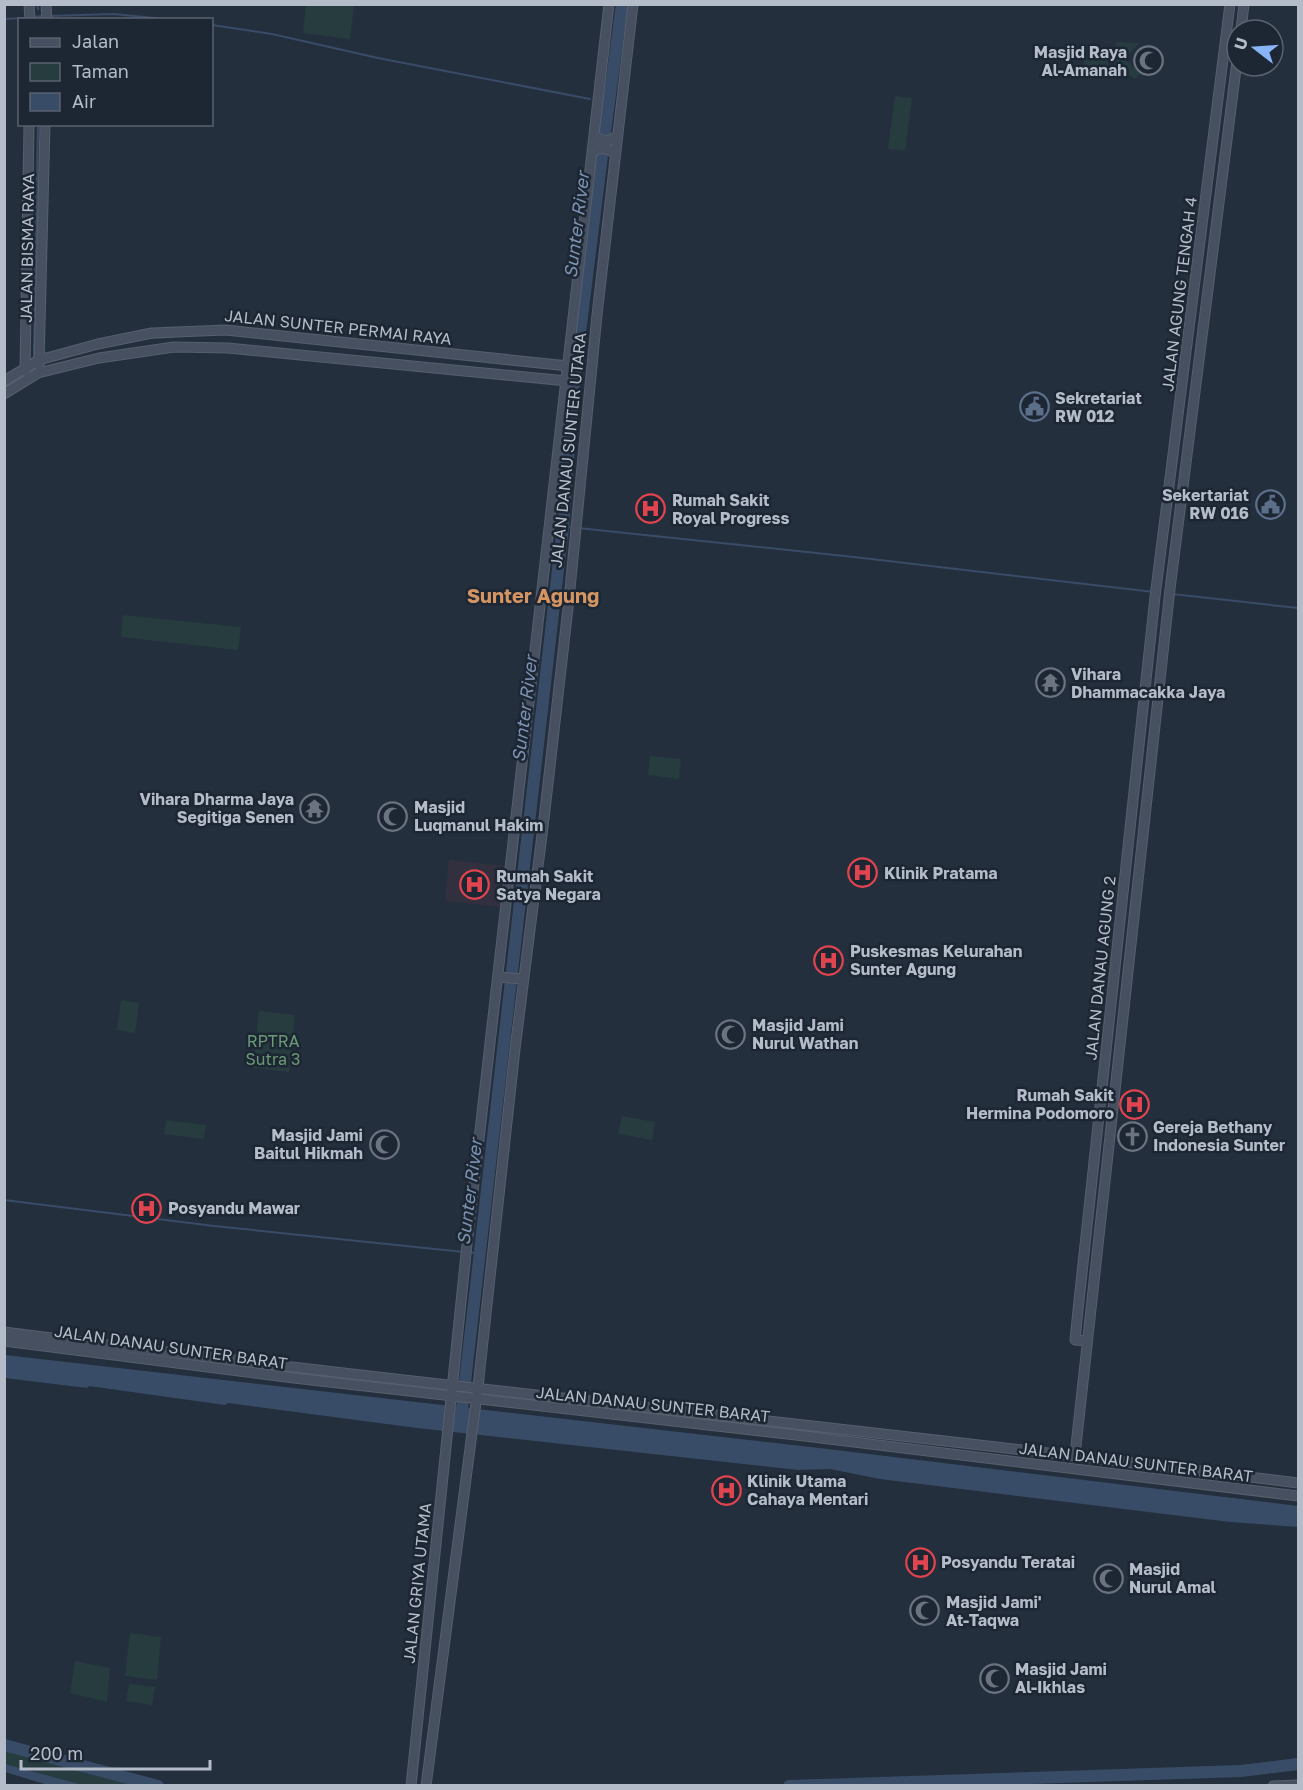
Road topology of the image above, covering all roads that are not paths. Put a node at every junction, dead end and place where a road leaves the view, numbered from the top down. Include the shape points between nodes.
1 (29, 4) edge
2 (46, 4) edge
3 (609, 4) edge
4 (633, 4) edge
5 (1230, 4) edge
6 (30, 18) edge
7 (47, 18) edge
8 (1235, 78) edge
9 (28, 126) edge
10 (45, 126) edge
11 (618, 136) junction
12 (602, 146) junction
13 (69, 358) junction
14 (39, 360) junction
15 (25, 367) junction
16 (568, 372) junction
17 (38, 373) junction
18 (24, 380) junction
19 (4, 381) edge
20 (4, 394) edge
21 (1156, 587) joint
22 (1169, 593) joint
23 (501, 977) junction
24 (521, 979) junction
25 (4, 1332) edge
26 (1088, 1337) junction
27 (4, 1341) edge
28 (42, 1341) junction
29 (296, 1366) junction
30 (294, 1378) junction
31 (455, 1385) junction
32 (474, 1387) junction
33 (453, 1400) junction
34 (474, 1401) junction
35 (1075, 1455) junction
36 (1299, 1483) edge
37 (1299, 1497) edge
38 (411, 1785) edge
39 (426, 1785) edge
40 (1273, 1785) edge
41 (1299, 1785) edge

1 - 6 main road
2 - 7 main road
3 - 12 main road, JALAN DANAU SUNTER UTARA
4 - 11 main road, JALAN DANAU SUNTER UTARA
5 - 21 main road, JALAN AGUNG TENGAH 4
8 - 22 main road, JALAN AGUNG TENGAH 4
9 - 15 main road, JALAN BISMA RAYA
10 - 14 main road, JALAN BISMA RAYA
11 - 12 main road
11 - 12 main road, JALAN DANAU SUNTER UTARA
12 - 16 main road, JALAN DANAU SUNTER UTARA
12 - 24 main road, JALAN DANAU SUNTER UTARA via 575,535 544,819
13 - 14 main road, JALAN SUNTER PERMAI RAYA
13 - 16 main road via 99,358 174,347 228,348
13 - 16 main road, JALAN SUNTER PERMAI RAYA via 152,333 226,330
13 - 17 main road
14 - 15 main road, JALAN SUNTER PERMAI RAYA
14 - 17 main road, JALAN BISMA RAYA
15 - 18 main road, JALAN BISMA RAYA
15 - 19 main road, JALAN SUNTER PERMAI RAYA
16 - 23 main road, JALAN DANAU SUNTER UTARA
17 - 18 main road
18 - 20 main road
21 - 26 main road, JALAN DANAU AGUNG 2 via 1075,1340
22 - 26 main road, JALAN DANAU AGUNG 2
23 - 24 main road
23 - 31 main road, JALAN DANAU SUNTER UTARA via 465,1261
24 - 32 main road, JALAN DANAU SUNTER UTARA
25 - 28 main road, JALAN DANAU SUNTER BARAT
26 - 35 main road, JALAN DANAU AGUNG 2
27 - 28 main road, JALAN DANAU SUNTER BARAT
28 - 29 main road, JALAN DANAU SUNTER BARAT
28 - 30 main road, JALAN DANAU SUNTER BARAT
29 - 30 main road
29 - 31 main road, JALAN DANAU SUNTER BARAT
30 - 33 main road, JALAN DANAU SUNTER BARAT
31 - 32 main road, JALAN DANAU SUNTER BARAT
31 - 33 main road, JALAN GRIYA UTAMA
32 - 34 main road, JALAN DANAU SUNTER UTARA
32 - 35 main road, JALAN DANAU SUNTER BARAT
33 - 34 main road, JALAN DANAU SUNTER BARAT
33 - 38 main road, JALAN GRIYA UTAMA
34 - 37 main road, JALAN DANAU SUNTER BARAT
34 - 39 main road, JALAN GRIYA UTAMA
35 - 36 main road, JALAN DANAU SUNTER BARAT
40 - 41 main road

